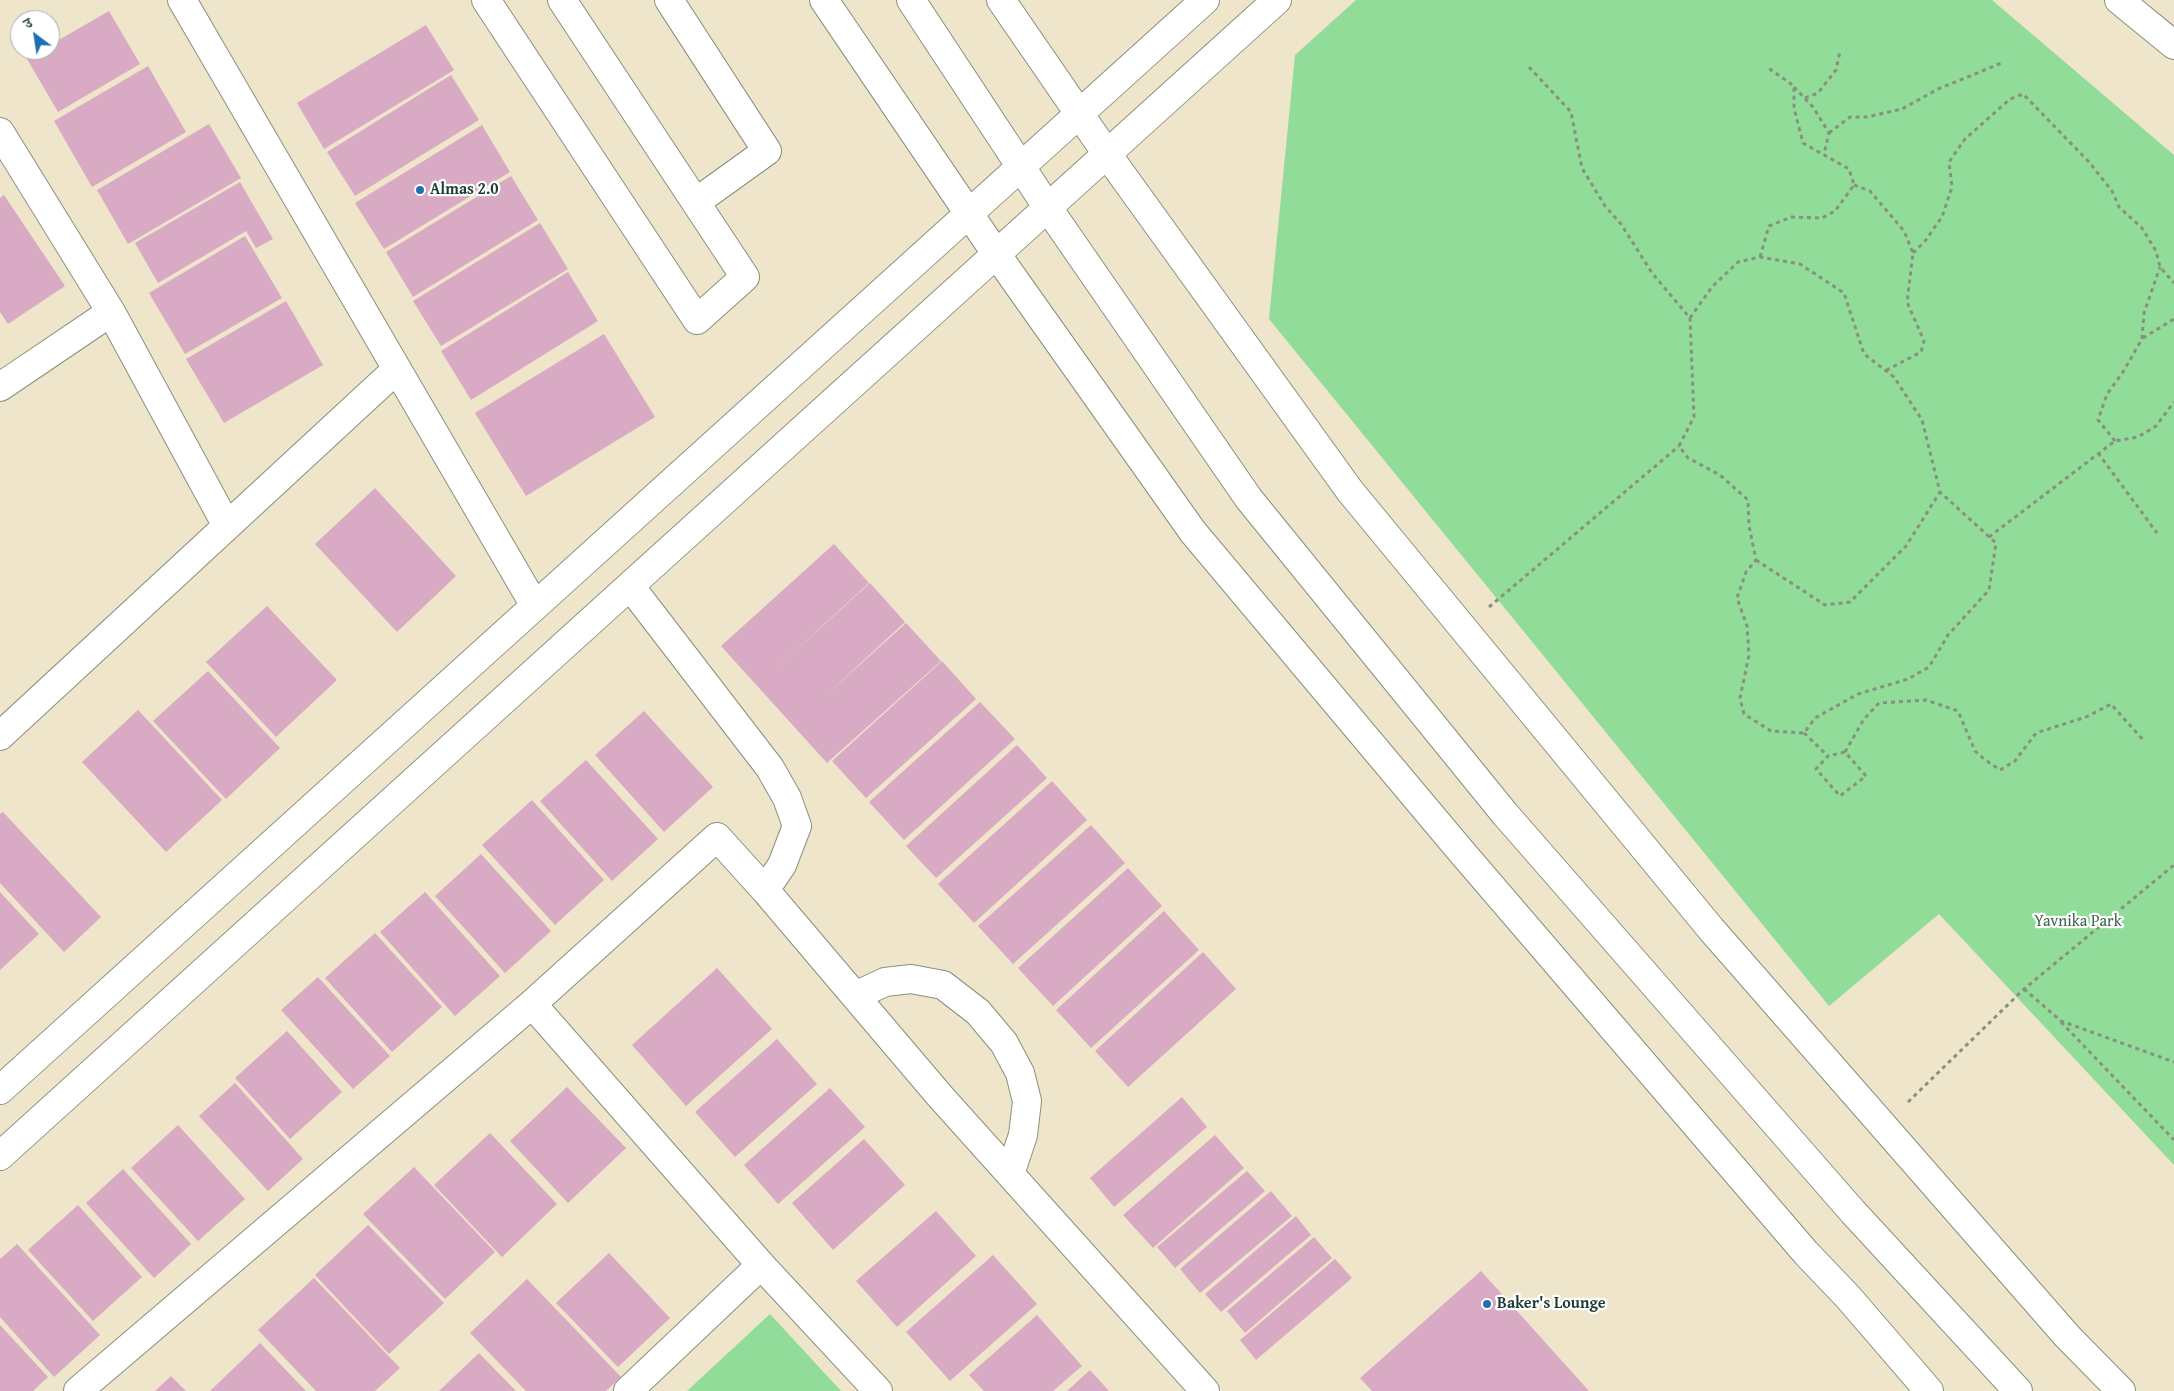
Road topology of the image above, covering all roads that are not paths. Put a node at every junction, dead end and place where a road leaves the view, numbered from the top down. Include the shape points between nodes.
1 (182, 0) edge
2 (486, 0) edge
3 (562, 0) edge
4 (670, 0) edge
5 (824, 0) edge
6 (910, 0) edge
7 (1001, 0) edge
8 (1205, 0) edge
9 (1278, 0) edge
10 (2119, 0) edge
11 (2174, 45) edge
12 (1079, 114) junction
13 (0, 132) edge
14 (1107, 154) junction
15 (1020, 167) junction
16 (696, 202) junction
17 (1048, 208) junction
18 (969, 214) junction
19 (996, 255) junction
20 (112, 312) junction
21 (397, 369) junction
22 (0, 387) edge
23 (227, 526) junction
24 (630, 586) junction
25 (535, 606) junction
26 (0, 736) edge
27 (765, 890) junction
28 (855, 996) junction
29 (532, 1004) junction
30 (0, 1090) edge
31 (0, 1156) edge
32 (1010, 1174) junction
33 (761, 1265) junction
34 (78, 1391) edge
35 (628, 1391) edge
36 (878, 1391) edge
37 (1205, 1391) edge
38 (1929, 1391) edge
39 (2018, 1391) edge
40 (2121, 1391) edge

1 - 21 street
2 - 16 street via 697,320 745,276
3 - 16 street
4 - 16 street via 767,151
5 - 18 street
6 - 15 street
7 - 12 street
8 - 12 street
9 - 14 street
10 - 11 street
12 - 14 street
12 - 15 street
13 - 20 street
14 - 17 street
14 - 40 street via 1350,491 1712,929 2068,1336
15 - 17 street
15 - 18 street
17 - 19 street
17 - 39 street via 1249,499 1505,814 1853,1212
18 - 19 street
18 - 25 street
19 - 24 street
19 - 38 street via 1200,540 1460,850 1799,1245
20 - 22 street
20 - 23 street
21 - 23 street
21 - 25 street
23 - 26 street
24 - 27 street via 770,768 787,798 797,826 782,865
24 - 31 street
25 - 30 street
27 - 28 street
27 - 29 street via 717,837
28 - 32 street
28 - 32 street via 885,982 911,978 943,985 983,1018 1004,1043 1020,1073 1027,1101 1023,1134
29 - 33 street
29 - 34 street
32 - 37 street
33 - 35 street
33 - 36 street

